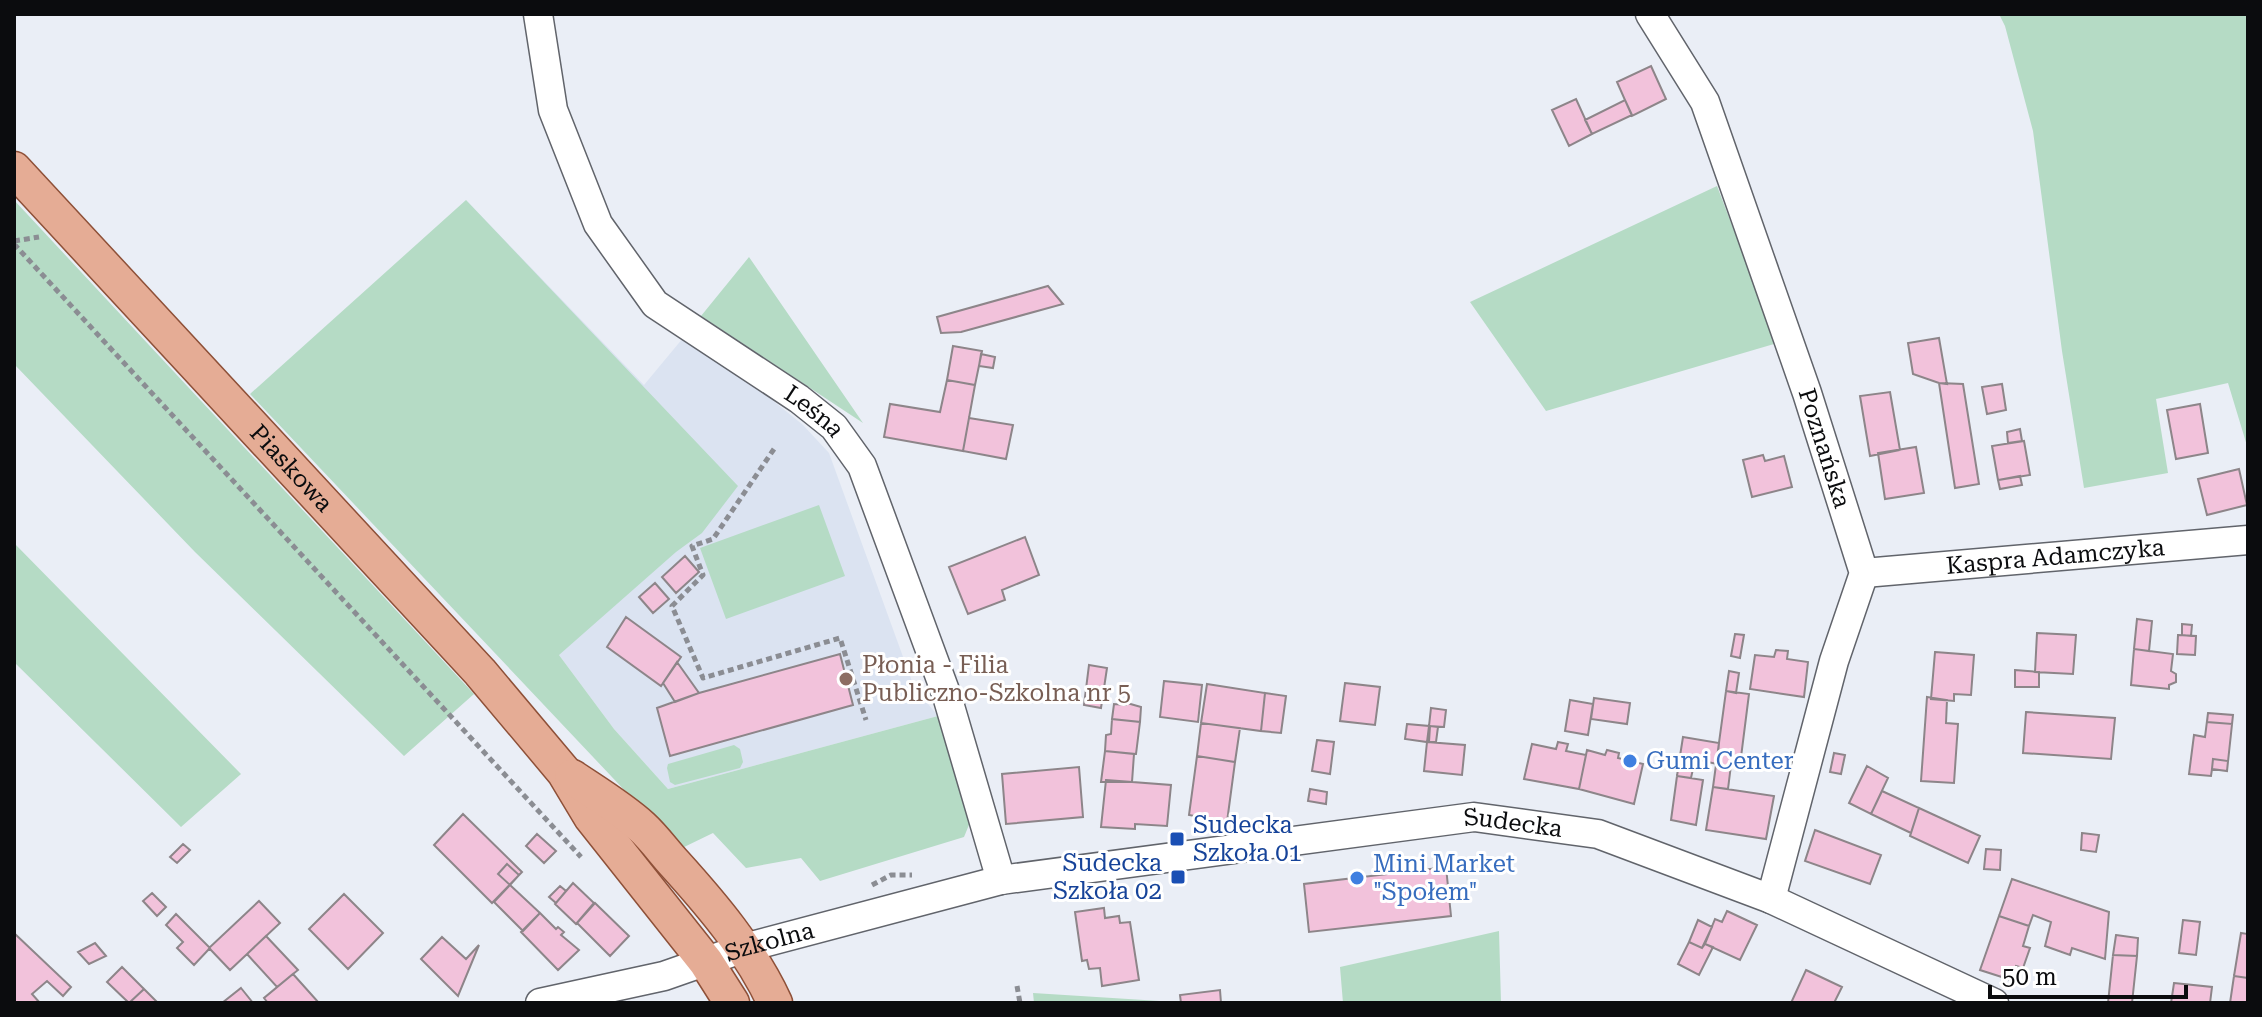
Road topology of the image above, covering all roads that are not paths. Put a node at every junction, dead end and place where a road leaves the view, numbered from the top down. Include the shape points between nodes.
1 (538, 14) edge
2 (1650, 14) edge
3 (14, 169) edge
4 (2248, 540) edge
5 (1864, 573) junction
6 (564, 772) junction
7 (1001, 880) junction
8 (1771, 899) junction
9 (744, 948) junction
10 (706, 962) junction
11 (540, 1003) edge
12 (732, 1003) edge
13 (775, 1003) edge
14 (1994, 1003) edge

1 - 7 street, Leśna via 553,110 598,224 655,304 799,399 834,427 862,466 947,696
2 - 5 street, Poznańska via 1705,102
3 - 6 main road, Piaskowa via 480,672
4 - 5 street, Kaspra Adamczyka
5 - 8 street via 1834,661
6 - 9 main road, Piaskowa via 642,827
6 - 10 main road, Piaskowa via 591,817
7 - 8 street, Sudecka via 1474,817 1598,834
7 - 9 street, Szkolna
8 - 14 street, Sudecka
9 - 10 street, Szkolna
9 - 13 main road, Piaskowa
10 - 11 street, Szkolna
10 - 12 main road, Piaskowa

